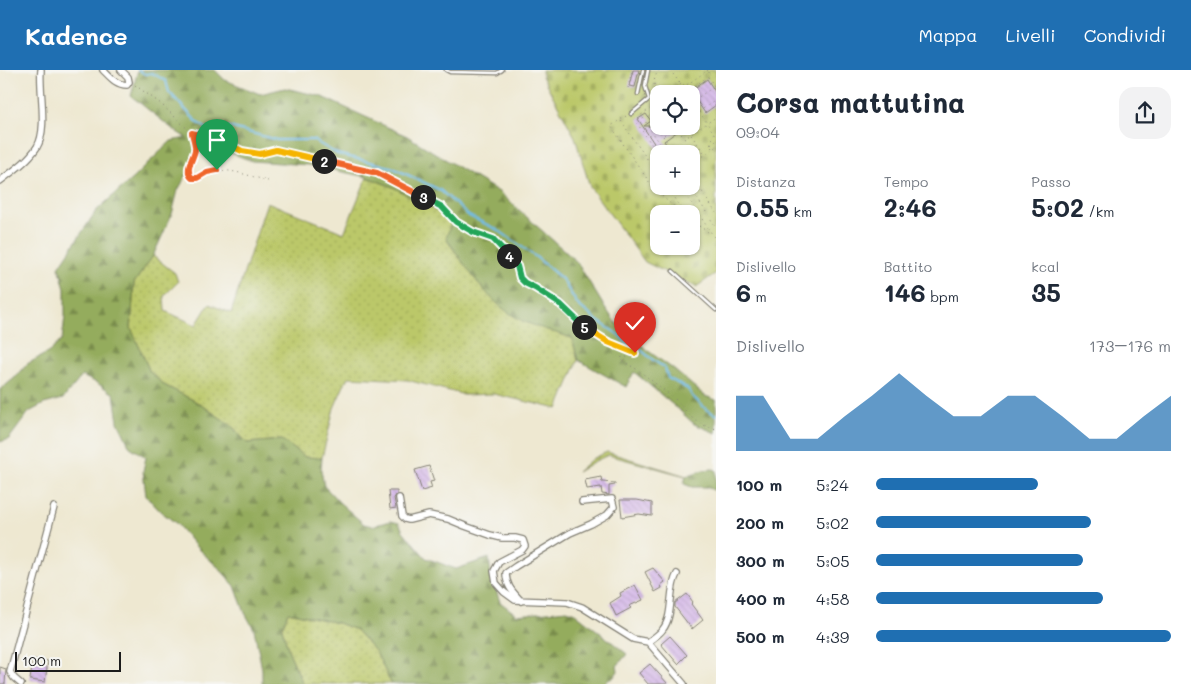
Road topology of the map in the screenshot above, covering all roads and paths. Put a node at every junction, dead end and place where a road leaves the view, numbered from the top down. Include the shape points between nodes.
1 (42, 70) edge
2 (103, 70) edge
3 (121, 70) edge
4 (446, 70) edge
5 (502, 70) edge
6 (632, 70) edge
7 (643, 70) edge
8 (648, 70) edge
9 (658, 70) edge
10 (670, 70) edge
11 (708, 70) edge
12 (708, 76) junction
13 (129, 82) junction
14 (679, 82) junction
15 (654, 85) edge
16 (679, 85) edge
17 (681, 85) edge
18 (684, 85) edge
19 (686, 85) edge
20 (696, 85) edge
21 (715, 87) edge
22 (628, 88) dead end
23 (638, 94) dead end
24 (700, 96) edge
25 (716, 100) edge
26 (650, 109) edge
27 (700, 110) edge
28 (700, 112) edge
29 (631, 114) junction
30 (716, 117) edge
31 (621, 120) junction
32 (707, 123) junction
33 (650, 128) edge
34 (700, 128) edge
35 (192, 133) junction
36 (681, 135) edge
37 (690, 135) edge
38 (692, 135) edge
39 (663, 136) edge
40 (716, 136) edge
41 (684, 139) junction
42 (716, 140) edge
43 (652, 145) edge
44 (710, 145) junction
45 (716, 147) edge
46 (712, 149) junction
47 (705, 155) junction
48 (700, 159) edge
49 (650, 163) edge
50 (0, 181) edge
51 (268, 182) dead end
52 (700, 189) edge
53 (686, 195) edge
54 (695, 195) edge
55 (672, 205) edge
56 (716, 213) edge
57 (716, 221) edge
58 (714, 223) junction
59 (700, 226) edge
60 (716, 227) edge
61 (712, 234) junction
62 (716, 240) edge
63 (673, 271) dead end
64 (716, 310) edge
65 (716, 429) edge
66 (399, 498) dead end
67 (582, 502) dead end
68 (54, 507) dead end
69 (677, 574) dead end
70 (521, 601) junction
71 (648, 642) junction
72 (21, 684) edge
73 (684, 684) edge

1 - 50 street via 42,133 38,146
2 - 13 street via 122,85
3 - 13 street
4 - 5 lane via 497,73
6 - 22 path
7 - 23 lane
8 - 29 lane via 645,86 649,100
9 - 15 path
10 - 14 path
11 - 12 path
11 - 19 path
12 - 20 path
12 - 21 path
13 - 35 path via 161,104
14 - 16 path
14 - 17 path
14 - 18 path
21 - 24 path
25 - 27 path
26 - 33 path via 641,115
28 - 32 path
29 - 31 path
29 - 43 path
30 - 32 path
31 - 49 path
31 - 55 path via 611,126 654,189
32 - 34 path
32 - 40 path
35 - 51 path via 196,148 188,170 192,178 217,170
35 - 65 path via 221,140 242,151 260,154 276,150 377,173 442,207 456,222 493,239 517,266 525,283 560,304 580,325 635,353 635,356 622,357 621,360 675,399 692,418
36 - 41 path
37 - 41 path
38 - 47 path
39 - 41 path via 671,148
40 - 44 path
42 - 44 path
44 - 46 path
45 - 46 path
46 - 47 path
47 - 48 path
52 - 56 path
53 - 61 path
54 - 58 path
57 - 58 path
58 - 60 path
59 - 61 path
61 - 62 path
63 - 64 lane
66 - 70 street via 405,519 429,516 448,519 490,535 524,540 522,550 499,562 494,571 496,583 504,592
67 - 70 street via 612,500 614,507 607,515 570,533 506,573 510,589
68 - 72 street via 10,672
69 - 71 street via 673,580 666,626
70 - 71 street via 567,602 582,606 633,639
71 - 73 street

